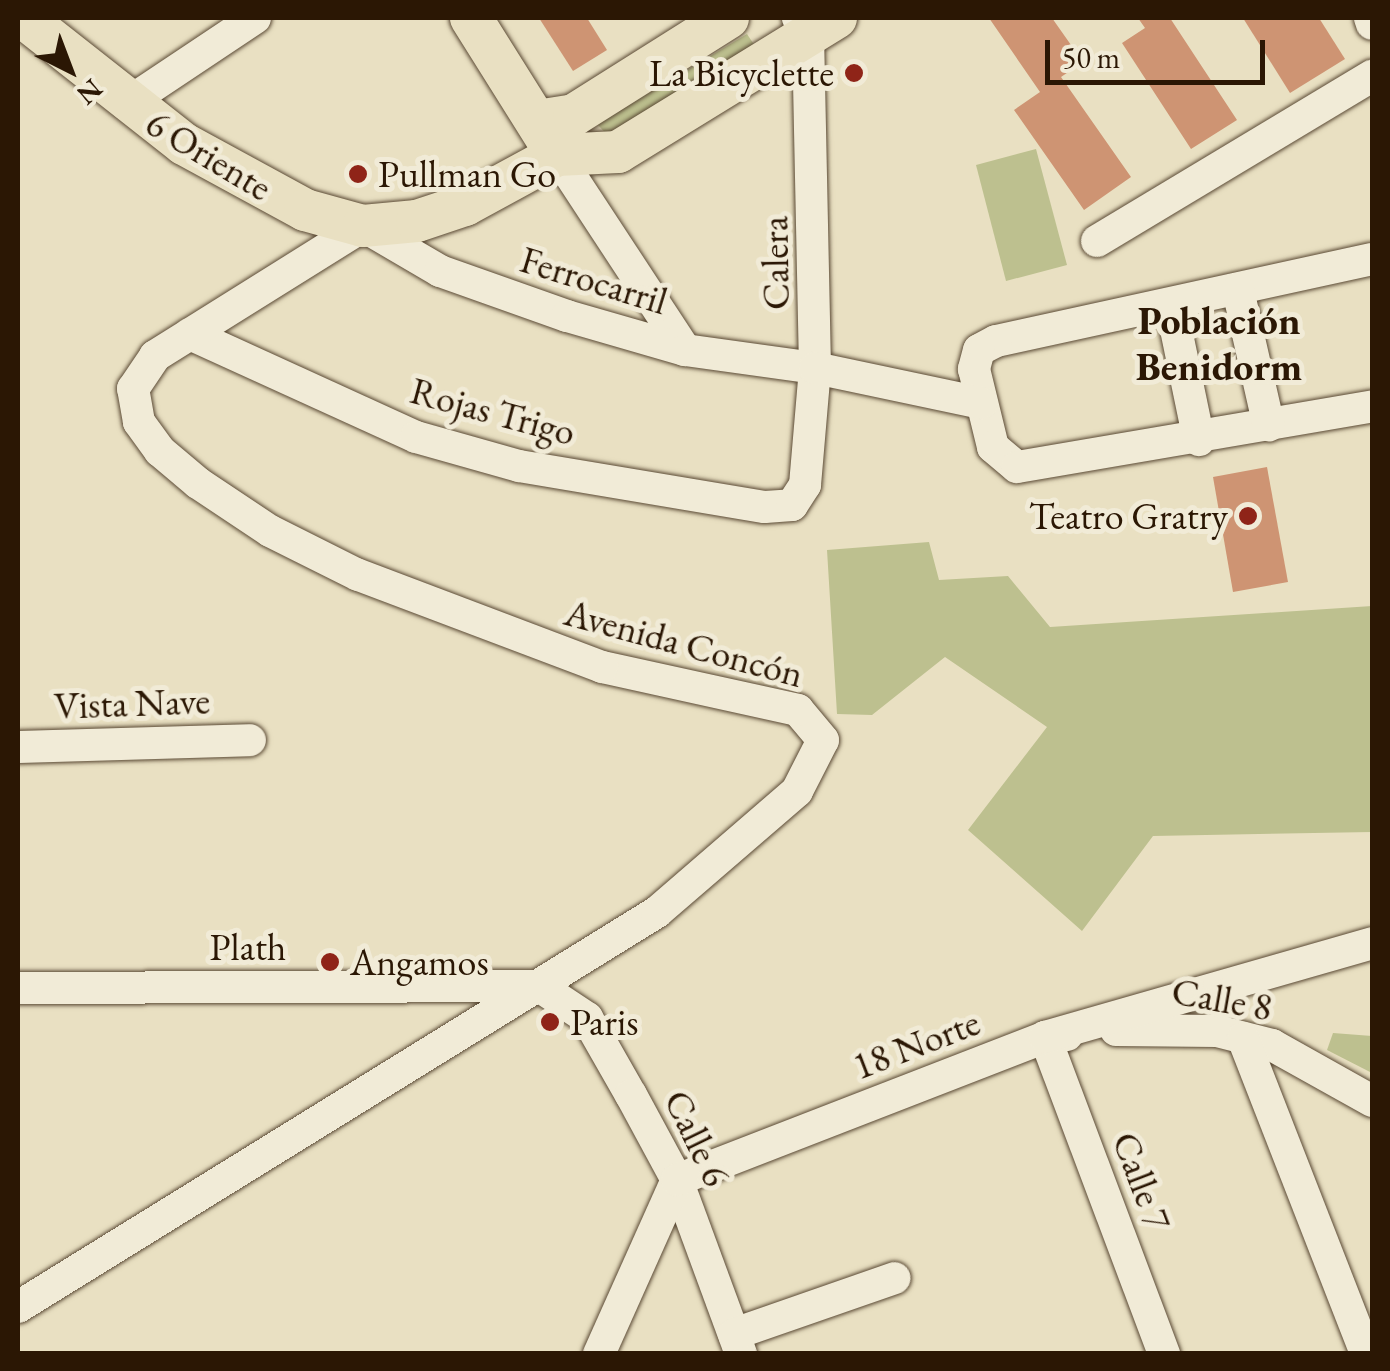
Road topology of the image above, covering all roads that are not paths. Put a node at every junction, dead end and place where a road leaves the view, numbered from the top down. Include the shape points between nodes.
1 (24, 18) edge
2 (255, 18) edge
3 (471, 18) edge
4 (728, 18) edge
5 (814, 24) edge
6 (1372, 76) edge
7 (126, 104) junction
8 (547, 138) junction
9 (363, 226) junction
10 (1098, 241) dead end
11 (1372, 259) edge
12 (1238, 290) junction
13 (1171, 305) junction
14 (190, 334) junction
15 (685, 350) junction
16 (815, 368) junction
17 (981, 403) junction
18 (1372, 406) edge
19 (1270, 426) junction
20 (1200, 440) junction
21 (792, 506) joint
22 (250, 740) dead end
23 (18, 747) edge
24 (1372, 943) edge
25 (540, 986) junction
26 (18, 988) edge
27 (1045, 1037) junction
28 (1243, 1038) junction
29 (1372, 1101) edge
30 (677, 1180) junction
31 (896, 1278) dead end
32 (18, 1308) edge
33 (738, 1344) edge
34 (1359, 1348) edge
35 (598, 1354) edge
36 (1164, 1354) edge

1 - 7 main road, 6 Oriente
2 - 7 street
3 - 8 main road
4 - 8 main road
5 - 8 main road via 618,152
5 - 16 street, Calera
6 - 10 street
7 - 9 main road, 6 Oriente via 247,181 304,210
8 - 9 main road via 465,205 417,221
8 - 15 street
9 - 14 street, Avenida Concón
9 - 15 street, Ferrocarril via 440,272
11 - 12 street
12 - 13 street
12 - 19 street
13 - 17 street via 986,344 974,369
13 - 20 street
14 - 21 street, Rojas Trigo via 416,438 519,466 765,508
14 - 25 street, Avenida Concón via 155,356 134,390 139,422 185,472 270,531 358,575 602,667 798,710 822,740 815,766 760,830 657,912
15 - 16 street, Ferrocarril
16 - 17 street, Ferrocarril
16 - 21 street, Calera via 805,485
17 - 20 street via 994,447 1017,467
18 - 19 street
19 - 20 street
22 - 23 street, Vista Nave
24 - 27 street, 18 Norte
25 - 26 street, Plath
25 - 30 street, Calle 6 via 587,1018
25 - 32 street, Avenida Concón
27 - 28 street, Calle 8 via 1150,1027
27 - 30 street, 18 Norte
27 - 36 street, Calle 7
28 - 29 street, Calle 8 via 1272,1045
28 - 34 street
30 - 33 street, Calle 6
30 - 35 street
31 - 33 street

